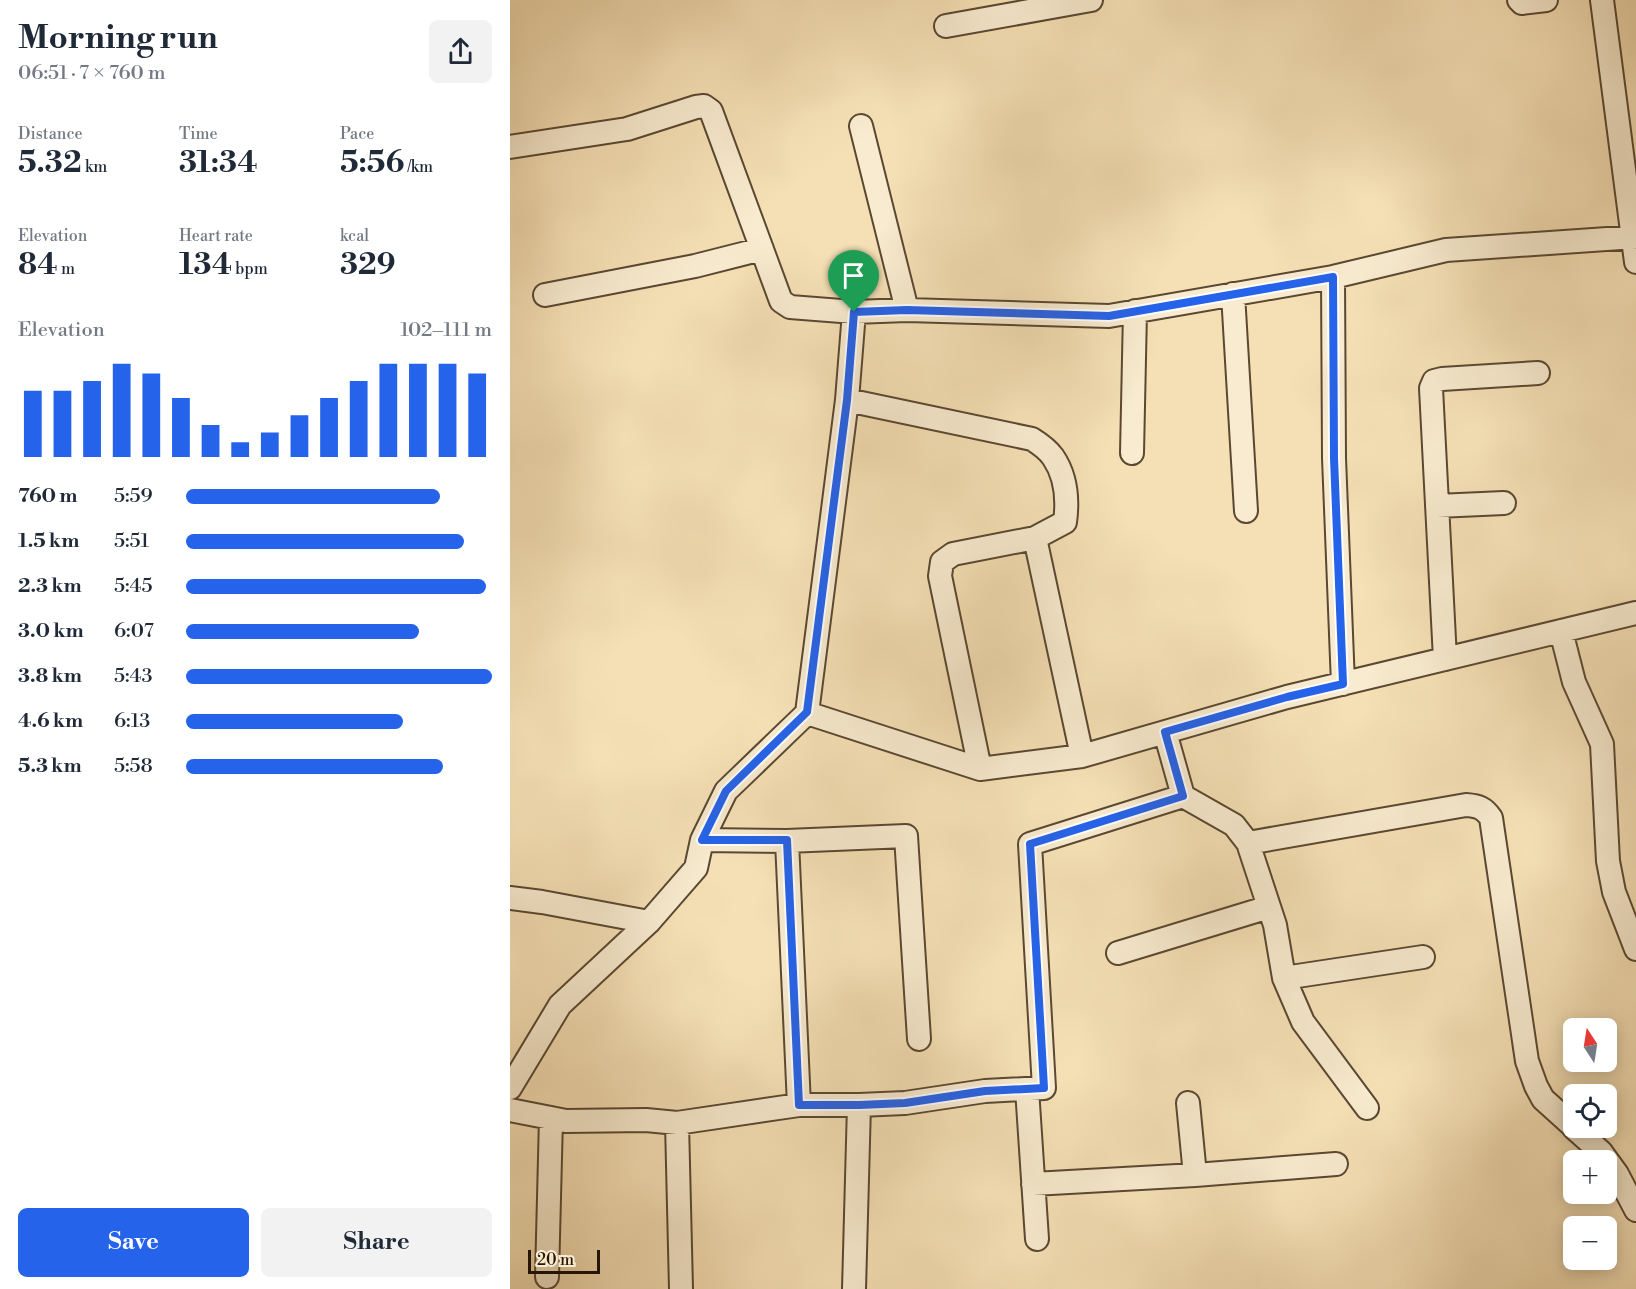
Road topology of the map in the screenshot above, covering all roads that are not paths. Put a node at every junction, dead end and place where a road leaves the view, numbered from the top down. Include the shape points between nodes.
1 (1091, 0) edge
2 (1519, 0) edge
3 (1546, 0) edge
4 (1602, 0) edge
5 (946, 26) dead end
6 (861, 126) dead end
7 (510, 147) edge
8 (1634, 237) edge
9 (762, 249) junction
10 (1636, 262) edge
11 (1333, 277) junction
12 (1233, 294) junction
13 (545, 295) dead end
14 (907, 310) junction
15 (1135, 311) junction
16 (854, 312) junction
17 (1538, 373) dead end
18 (847, 400) junction
19 (1132, 453) dead end
20 (1504, 503) dead end
21 (1437, 506) junction
22 (1246, 511) dead end
23 (1035, 538) junction
24 (1636, 613) edge
25 (1561, 631) junction
26 (1445, 659) junction
27 (1343, 684) junction
28 (807, 712) junction
29 (1165, 732) junction
30 (1082, 756) junction
31 (980, 769) junction
32 (1183, 796) junction
33 (702, 840) junction
34 (787, 840) junction
35 (1248, 843) junction
36 (510, 898) edge
37 (1269, 907) junction
38 (649, 922) junction
39 (1636, 949) edge
40 (1118, 953) dead end
41 (1423, 957) dead end
42 (1284, 978) junction
43 (919, 1039) dead end
44 (510, 1088) edge
45 (1027, 1089) junction
46 (1188, 1103) dead end
47 (799, 1105) junction
48 (859, 1105) junction
49 (1367, 1108) dead end
50 (510, 1110) edge
51 (551, 1118) junction
52 (1563, 1118) edge
53 (677, 1123) junction
54 (1585, 1138) edge
55 (1336, 1164) dead end
56 (1195, 1175) junction
57 (1034, 1184) junction
58 (1636, 1210) edge
59 (1037, 1239) dead end
60 (547, 1277) dead end
61 (681, 1289) edge
62 (854, 1289) edge

1 - 5 street
2 - 3 street
4 - 8 street
6 - 14 street
7 - 9 street via 627,129 704,106 711,111
8 - 10 street
8 - 11 street via 1446,250
9 - 13 street
9 - 16 street via 781,301 790,308
11 - 12 street
11 - 27 street via 1334,458
12 - 15 street
12 - 22 street
14 - 15 street via 1109,316
14 - 16 street
15 - 19 street
16 - 18 street
17 - 21 street via 1434,381 1431,388
18 - 23 street via 1038,443 1054,458 1064,482 1067,506 1065,522
18 - 28 street
20 - 21 street
21 - 26 street
23 - 30 street
23 - 31 street via 953,554 942,562 940,576
24 - 25 street
25 - 26 street
25 - 39 street via 1574,682 1602,744 1608,861 1614,892
26 - 27 street
27 - 29 street
28 - 31 street
28 - 33 street via 726,791
29 - 30 street
29 - 32 street
30 - 31 street
32 - 35 street via 1234,825
32 - 45 street via 1030,844 1044,1088
33 - 34 street
33 - 38 street via 696,868
34 - 43 street via 906,836
34 - 47 street
35 - 37 street
35 - 52 street via 1466,805 1485,809 1491,818 1527,1061 1543,1099
36 - 38 street
37 - 40 street
37 - 42 street
38 - 44 street via 560,1005
41 - 42 street
42 - 49 street via 1303,1022
45 - 48 street
45 - 57 street
46 - 56 street
47 - 48 street
47 - 53 street
48 - 62 street
50 - 51 street
51 - 53 street
51 - 60 street
53 - 61 street
54 - 58 street via 1617,1174
55 - 56 street
56 - 57 street
57 - 59 street

